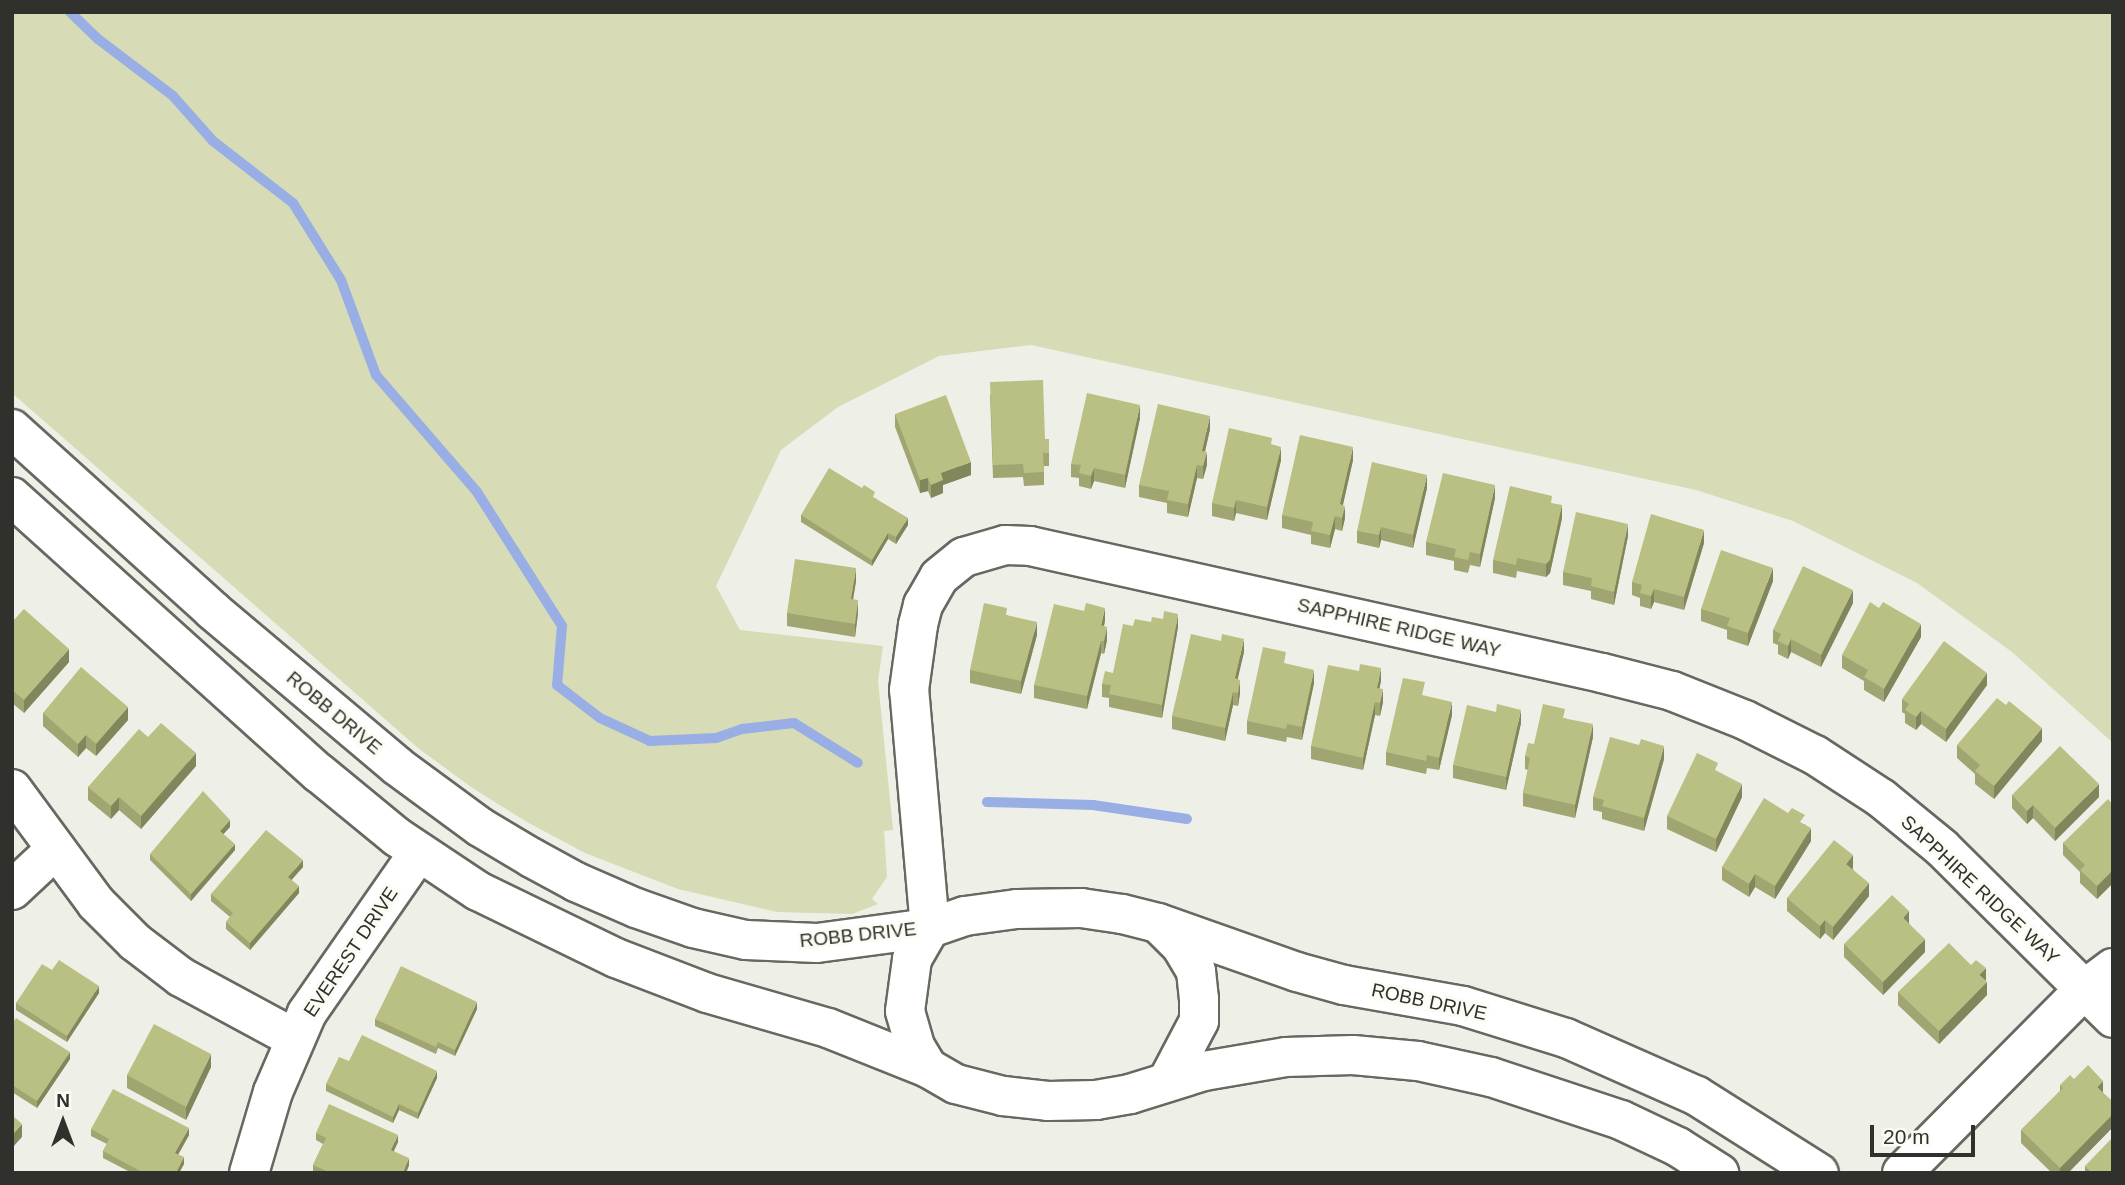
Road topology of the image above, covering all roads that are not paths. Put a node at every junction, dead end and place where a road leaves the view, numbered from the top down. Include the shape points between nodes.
1 (12, 429) edge
2 (12, 497) edge
3 (12, 789) edge
4 (56, 849) junction
5 (418, 853) junction
6 (12, 890) edge
7 (1158, 923) junction
8 (930, 928) junction
9 (2099, 978) edge
10 (2113, 1018) edge
11 (295, 1038) junction
12 (928, 1069) junction
13 (1167, 1082) junction
14 (249, 1173) edge
15 (1719, 1173) edge
16 (1819, 1173) edge
17 (1902, 1173) edge

1 - 8 street, ROBB DRIVE via 212,610 397,766 480,827 565,876 662,917 746,940 817,943
2 - 5 street via 319,773
3 - 4 street
4 - 6 street
4 - 11 street via 96,903 135,942 181,976
5 - 11 street, EVEREST DRIVE via 320,991
5 - 12 street via 490,897 616,958 707,993 828,1028
7 - 8 street, ROBB DRIVE via 1081,908 1048,908 986,912
7 - 13 street via 1181,946 1196,971 1199,999 1199,1021
7 - 16 street, ROBB DRIVE via 1297,972 1463,1006 1566,1038 1698,1096
8 - 9 street, SAPPHIRE RIDGE WAY via 909,690 918,625 939,577 964,557 985,548 1017,545 1602,673 1672,691 1745,720 1815,755 1881,798
8 - 12 street via 912,959 905,1011 915,1046
9 - 10 street, SAPPHIRE RIDGE WAY
9 - 17 street
11 - 14 street, EVEREST DRIVE
12 - 13 street via 979,1091 1048,1101 1096,1100
13 - 15 street via 1286,1057 1353,1055 1418,1061 1490,1077 1621,1120

